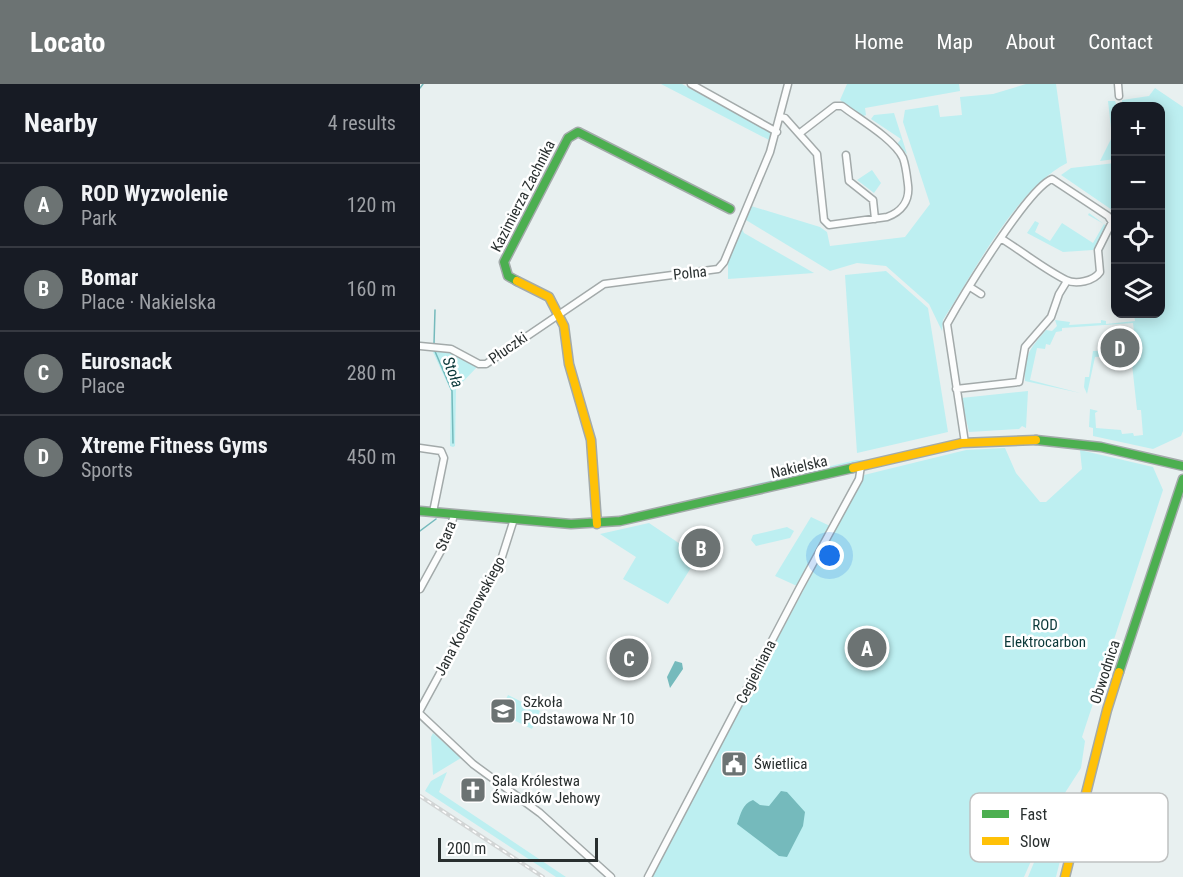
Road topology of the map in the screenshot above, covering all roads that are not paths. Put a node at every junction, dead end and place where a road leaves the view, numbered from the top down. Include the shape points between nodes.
1 (691, 84) edge
2 (788, 84) edge
3 (1118, 84) edge
4 (1119, 96) dead end
5 (781, 117) junction
6 (777, 132) junction
7 (800, 133) junction
8 (846, 155) dead end
9 (730, 209) dead end
10 (875, 219) junction
11 (1002, 239) junction
12 (1067, 281) junction
13 (970, 287) junction
14 (981, 294) dead end
15 (558, 314) junction
16 (420, 346) edge
17 (956, 389) junction
18 (965, 443) junction
19 (420, 448) edge
20 (861, 466) junction
21 (1183, 466) edge
22 (1183, 479) edge
23 (420, 510) edge
24 (433, 512) junction
25 (454, 514) junction
26 (514, 519) junction
27 (597, 524) junction
28 (420, 590) edge
29 (420, 712) edge
30 (1086, 793) edge
31 (1069, 862) edge
32 (611, 877) edge
33 (648, 877) edge
34 (1065, 877) edge

1 - 6 street
2 - 5 street, Polna
3 - 4 street
5 - 6 street, Polna
5 - 7 street
6 - 15 street, Polna via 720,267 608,282
7 - 10 street via 817,154 824,220 829,225
7 - 10 street via 837,104 897,149 904,161 908,197 894,214
8 - 10 street via 849,181 873,200
9 - 15 street, Kazimierza Zachnika via 586,134 573,134 503,266 508,276 549,297
11 - 12 street
11 - 12 street via 1043,186 1051,179 1059,183 1112,222 1098,250 1098,275
11 - 13 street
12 - 17 street via 1052,317 1026,347 1019,382
13 - 14 street
13 - 17 street via 947,324
15 - 16 street, Płuczki via 486,364 451,349
15 - 27 street, Kazimierza Zachnika via 567,334 569,364 591,440
17 - 18 street
18 - 20 street, Nakielska
18 - 21 street, Nakielska via 1011,438 1058,440
19 - 24 street via 441,451 444,458
20 - 27 street, Nakielska via 666,512
20 - 33 street, Cegielniana via 859,479
22 - 30 street, Obwodnica via 1107,710
23 - 24 street, Nakielska
24 - 25 street, Nakielska
25 - 26 street, Nakielska
25 - 28 street, Stara via 449,536
26 - 27 street, Nakielska
26 - 29 street, Jana Kochanowskiego via 500,563
29 - 32 street, Jana Kochanowskiego via 473,764 540,813
31 - 34 street, Obwodnica

